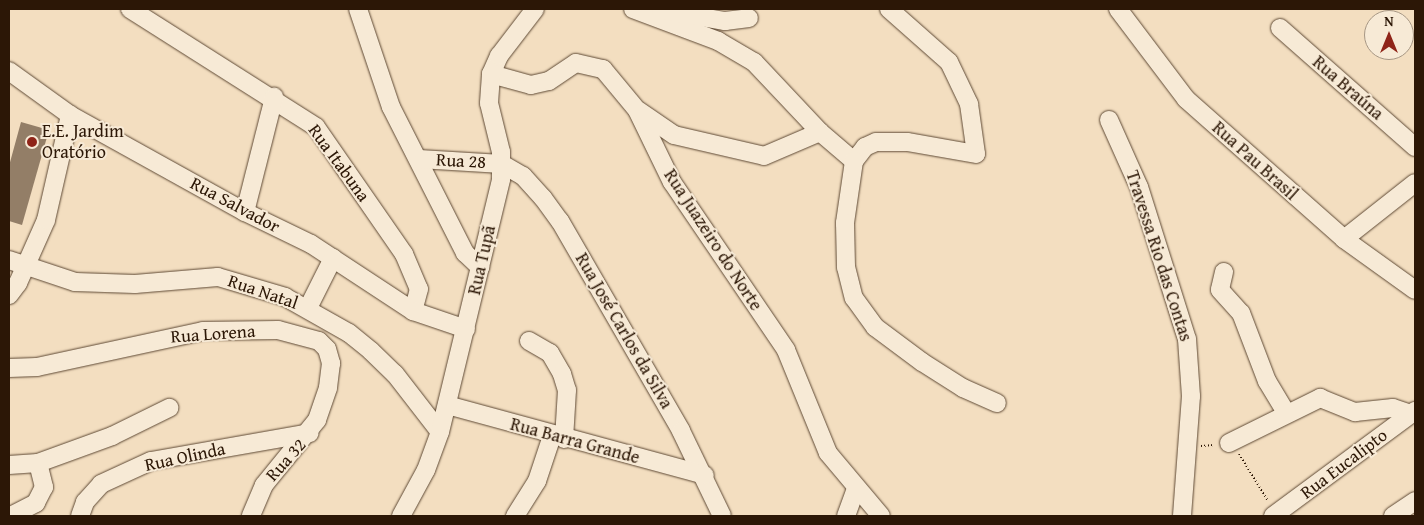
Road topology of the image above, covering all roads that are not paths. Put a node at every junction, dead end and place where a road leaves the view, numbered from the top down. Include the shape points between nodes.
1 (130, 9) edge
2 (358, 9) edge
3 (535, 9) edge
4 (633, 9) edge
5 (890, 9) edge
6 (1118, 9) edge
7 (652, 11) edge
8 (749, 18) dead end
9 (1280, 28) dead end
10 (9, 71) edge
11 (492, 74) junction
12 (274, 97) junction
13 (637, 110) junction
14 (70, 115) junction
15 (1109, 120) dead end
16 (820, 132) junction
17 (1415, 147) edge
18 (418, 159) junction
19 (854, 162) junction
20 (502, 164) junction
21 (1415, 184) edge
22 (245, 212) junction
23 (1344, 239) junction
24 (333, 258) junction
25 (9, 260) edge
26 (27, 266) junction
27 (480, 267) junction
28 (1224, 272) dead end
29 (1415, 290) edge
30 (9, 295) edge
31 (308, 308) junction
32 (413, 310) junction
33 (466, 329) junction
34 (529, 341) dead end
35 (9, 368) edge
36 (997, 403) dead end
37 (447, 405) junction
38 (169, 408) dead end
39 (1413, 412) edge
40 (1286, 413) junction
41 (440, 432) junction
42 (310, 433) junction
43 (558, 438) junction
44 (1231, 443) road end
45 (38, 463) junction
46 (9, 465) edge
47 (705, 475) junction
48 (856, 489) junction
49 (1415, 501) edge
50 (1274, 515) edge
51 (10, 516) edge
52 (80, 516) edge
53 (251, 516) edge
54 (401, 516) edge
55 (516, 516) edge
56 (722, 516) edge
57 (846, 516) edge
58 (881, 516) edge
59 (1182, 516) edge
60 (1393, 516) edge

1 - 12 street, Rua Itabuna
2 - 18 street via 391,107
3 - 11 street, Rua Tupã via 498,56
4 - 7 street
5 - 19 street via 949,62 969,104 976,154 907,142 876,142 865,147
6 - 23 street, Rua Pau Brasil via 1186,99
7 - 8 street via 700,18
7 - 16 street via 718,40 754,62
9 - 17 street, Rua Braúna
10 - 14 street, Rua Salvador
11 - 13 street, Rua Juazeiro do Norte via 531,85 549,81 576,63 593,64 603,69
11 - 20 street, Rua Tupã via 489,103
12 - 22 street
12 - 32 street, Rua Itabuna via 316,127 389,229 419,289
13 - 16 street via 674,135 764,156
13 - 48 street, Rua Juazeiro do Norte via 672,182 786,350 828,453
14 - 22 street, Rua Salvador
14 - 26 street via 46,220
15 - 59 street, Travessa Rio das Contas via 1139,187 1187,338 1191,368
16 - 19 street
18 - 20 street, Rua 28
18 - 27 street via 465,253
19 - 36 street via 845,223 846,267 854,298 875,327 922,362 963,388
20 - 27 street, Rua Tupã
20 - 47 street, Rua José Carlos da Silva via 523,176 560,221
21 - 23 street
22 - 24 street, Rua Salvador
23 - 29 street, Rua Pau Brasil
24 - 31 street
24 - 32 street, Rua Salvador
25 - 26 street, Rua Natal
26 - 30 street
26 - 31 street, Rua Natal via 59,279 84,283 136,284 198,276 234,279
27 - 33 street, Rua Tupã
28 - 40 street via 1220,290 1241,313 1267,381
31 - 41 street, Rua Natal via 371,351 395,374
32 - 33 street, Rua Salvador
33 - 37 street, Rua Tupã
34 - 43 street via 550,353 567,390
35 - 42 street, Rua Lorena via 37,367 203,331 244,329 304,334 327,349 331,363 328,388
37 - 41 street, Rua Tupã
37 - 43 street, Rua Barra Grande
38 - 45 street via 112,436
39 - 40 street via 1393,408 1355,412 1325,398
39 - 50 street, Rua Eucalipto
40 - 44 street
41 - 54 street, Rua Tupã via 426,470
42 - 52 street, Rua Olinda via 151,461 101,484 85,502
42 - 53 street, Rua 32 via 264,485
43 - 47 street, Rua Barra Grande
43 - 55 street
45 - 46 street
45 - 51 street via 42,469 41,495 29,509
47 - 56 street, Rua José Carlos da Silva
48 - 57 street
48 - 58 street, Rua Juazeiro do Norte
49 - 60 street

